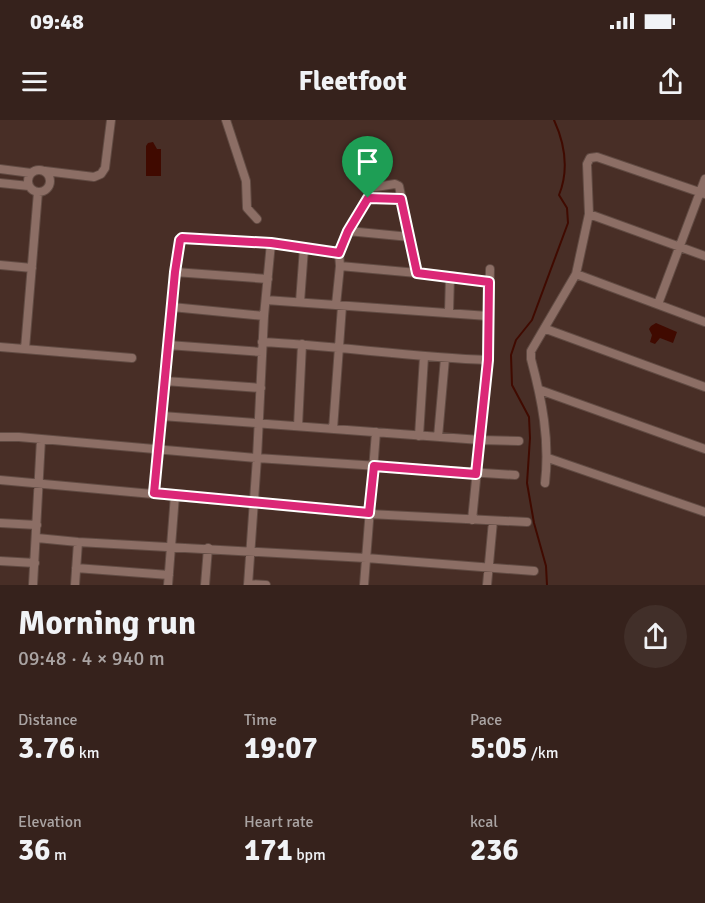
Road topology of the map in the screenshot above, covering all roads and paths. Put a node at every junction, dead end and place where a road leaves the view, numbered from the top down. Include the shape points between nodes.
1 (111, 120) edge
2 (226, 120) edge
3 (0, 169) edge
4 (45, 171) junction
5 (31, 173) junction
6 (705, 179) edge
7 (0, 183) edge
8 (29, 186) junction
9 (38, 192) junction
10 (703, 193) edge
11 (368, 198) junction
12 (401, 199) junction
13 (589, 214) junction
14 (257, 219) dead end
15 (348, 231) junction
16 (410, 237) junction
17 (271, 243) junction
18 (304, 248) junction
19 (679, 248) junction
20 (339, 253) junction
21 (705, 256) edge
22 (0, 265) edge
23 (340, 266) junction
24 (32, 268) junction
25 (490, 268) dead end
26 (175, 272) junction
27 (417, 273) junction
28 (576, 274) junction
29 (450, 276) junction
30 (268, 279) junction
31 (489, 282) junction
32 (266, 300) junction
33 (300, 302) junction
34 (658, 304) junction
35 (339, 305) junction
36 (172, 307) junction
37 (449, 312) junction
38 (264, 316) junction
39 (488, 316) junction
40 (705, 322) edge
41 (546, 329) junction
42 (262, 342) junction
43 (302, 344) junction
44 (168, 345) junction
45 (0, 347) edge
46 (339, 347) junction
47 (25, 349) junction
48 (262, 352) junction
49 (424, 357) junction
50 (132, 358) dead end
51 (445, 358) junction
52 (488, 360) junction
53 (165, 381) junction
54 (705, 387) edge
55 (261, 388) junction
56 (540, 390) junction
57 (162, 416) junction
58 (259, 423) junction
59 (298, 426) junction
60 (333, 429) junction
61 (376, 432) junction
62 (419, 436) junction
63 (0, 437) edge
64 (438, 437) junction
65 (45, 440) junction
66 (480, 440) junction
67 (519, 441) dead end
68 (159, 449) junction
69 (705, 449) edge
70 (257, 458) junction
71 (548, 458) junction
72 (374, 466) junction
73 (476, 474) junction
74 (515, 475) dead end
75 (0, 480) edge
76 (545, 483) dead end
77 (39, 484) junction
78 (154, 493) junction
79 (175, 495) junction
80 (255, 502) junction
81 (705, 512) edge
82 (369, 513) junction
83 (472, 520) junction
84 (493, 521) junction
85 (527, 522) dead end
86 (0, 523) edge
87 (38, 525) junction
88 (37, 538) junction
89 (78, 542) junction
90 (171, 546) junction
91 (208, 548) junction
92 (250, 551) junction
93 (366, 558) junction
94 (0, 561) edge
95 (35, 563) junction
96 (491, 567) junction
97 (76, 568) junction
98 (534, 571) dead end
99 (169, 575) junction
100 (248, 584) edge
101 (33, 585) edge
102 (75, 585) edge
103 (168, 585) edge
104 (205, 585) edge
105 (266, 585) edge
106 (364, 585) edge
107 (488, 585) edge

1 - 4 street via 101,174 94,177
2 - 14 street via 246,181 247,208
3 - 5 street
4 - 5 street
4 - 9 street via 50,185 46,191
5 - 8 street
6 - 10 street
7 - 8 street
8 - 9 street
9 - 24 street
10 - 13 street via 597,156 586,164
10 - 19 street
11 - 12 street
11 - 12 street via 372,186 395,184
11 - 15 street
12 - 16 street
13 - 19 street
13 - 28 street
15 - 16 street
15 - 20 street
16 - 27 street
17 - 18 street
17 - 26 street via 182,238
17 - 30 street
18 - 20 street
18 - 33 street
19 - 21 street
19 - 34 street
20 - 23 street
22 - 24 street
23 - 27 street
23 - 35 street
24 - 47 street
25 - 31 street
26 - 30 street
26 - 36 street
27 - 29 street
28 - 34 street
28 - 41 street
29 - 31 street
29 - 37 street
30 - 32 street
31 - 39 street
32 - 33 street
32 - 38 street
33 - 35 street
34 - 40 street
35 - 37 street
35 - 46 street
36 - 38 street
36 - 44 street
37 - 39 street
38 - 42 street
39 - 52 street
41 - 54 street
41 - 56 street via 531,351
42 - 43 street
42 - 48 street
43 - 46 street
43 - 59 street
44 - 48 street
44 - 53 street
45 - 47 street
46 - 49 street
46 - 60 street
47 - 50 street
48 - 55 street
49 - 51 street
49 - 62 street
51 - 52 street
51 - 64 street
52 - 66 street
53 - 55 street
53 - 57 street
55 - 58 street
56 - 69 street
56 - 71 street
57 - 58 street
57 - 68 street
58 - 59 street
58 - 70 street
59 - 60 street
60 - 61 street
61 - 62 street
61 - 72 street
62 - 64 street
63 - 65 street
64 - 66 street
65 - 68 street
65 - 77 street
66 - 67 street
66 - 73 street
68 - 70 street
68 - 78 street
70 - 72 street
70 - 80 street
71 - 76 street
71 - 81 street
72 - 73 street
72 - 82 street
73 - 74 street
73 - 83 street
75 - 77 street
77 - 78 street
77 - 87 street
78 - 79 street
79 - 80 street
79 - 90 street
80 - 82 street
80 - 92 street
82 - 83 street
82 - 93 street
83 - 84 street
84 - 85 street
84 - 96 street
86 - 87 street
87 - 88 street
88 - 89 street
88 - 95 street
89 - 90 street
89 - 97 street
90 - 91 street
90 - 99 street
91 - 92 street
91 - 104 street
92 - 93 street
92 - 100 street
93 - 96 street
93 - 106 street
94 - 95 street
95 - 101 street
96 - 98 street
96 - 107 street
97 - 99 street
97 - 102 street
99 - 103 street
100 - 105 street

